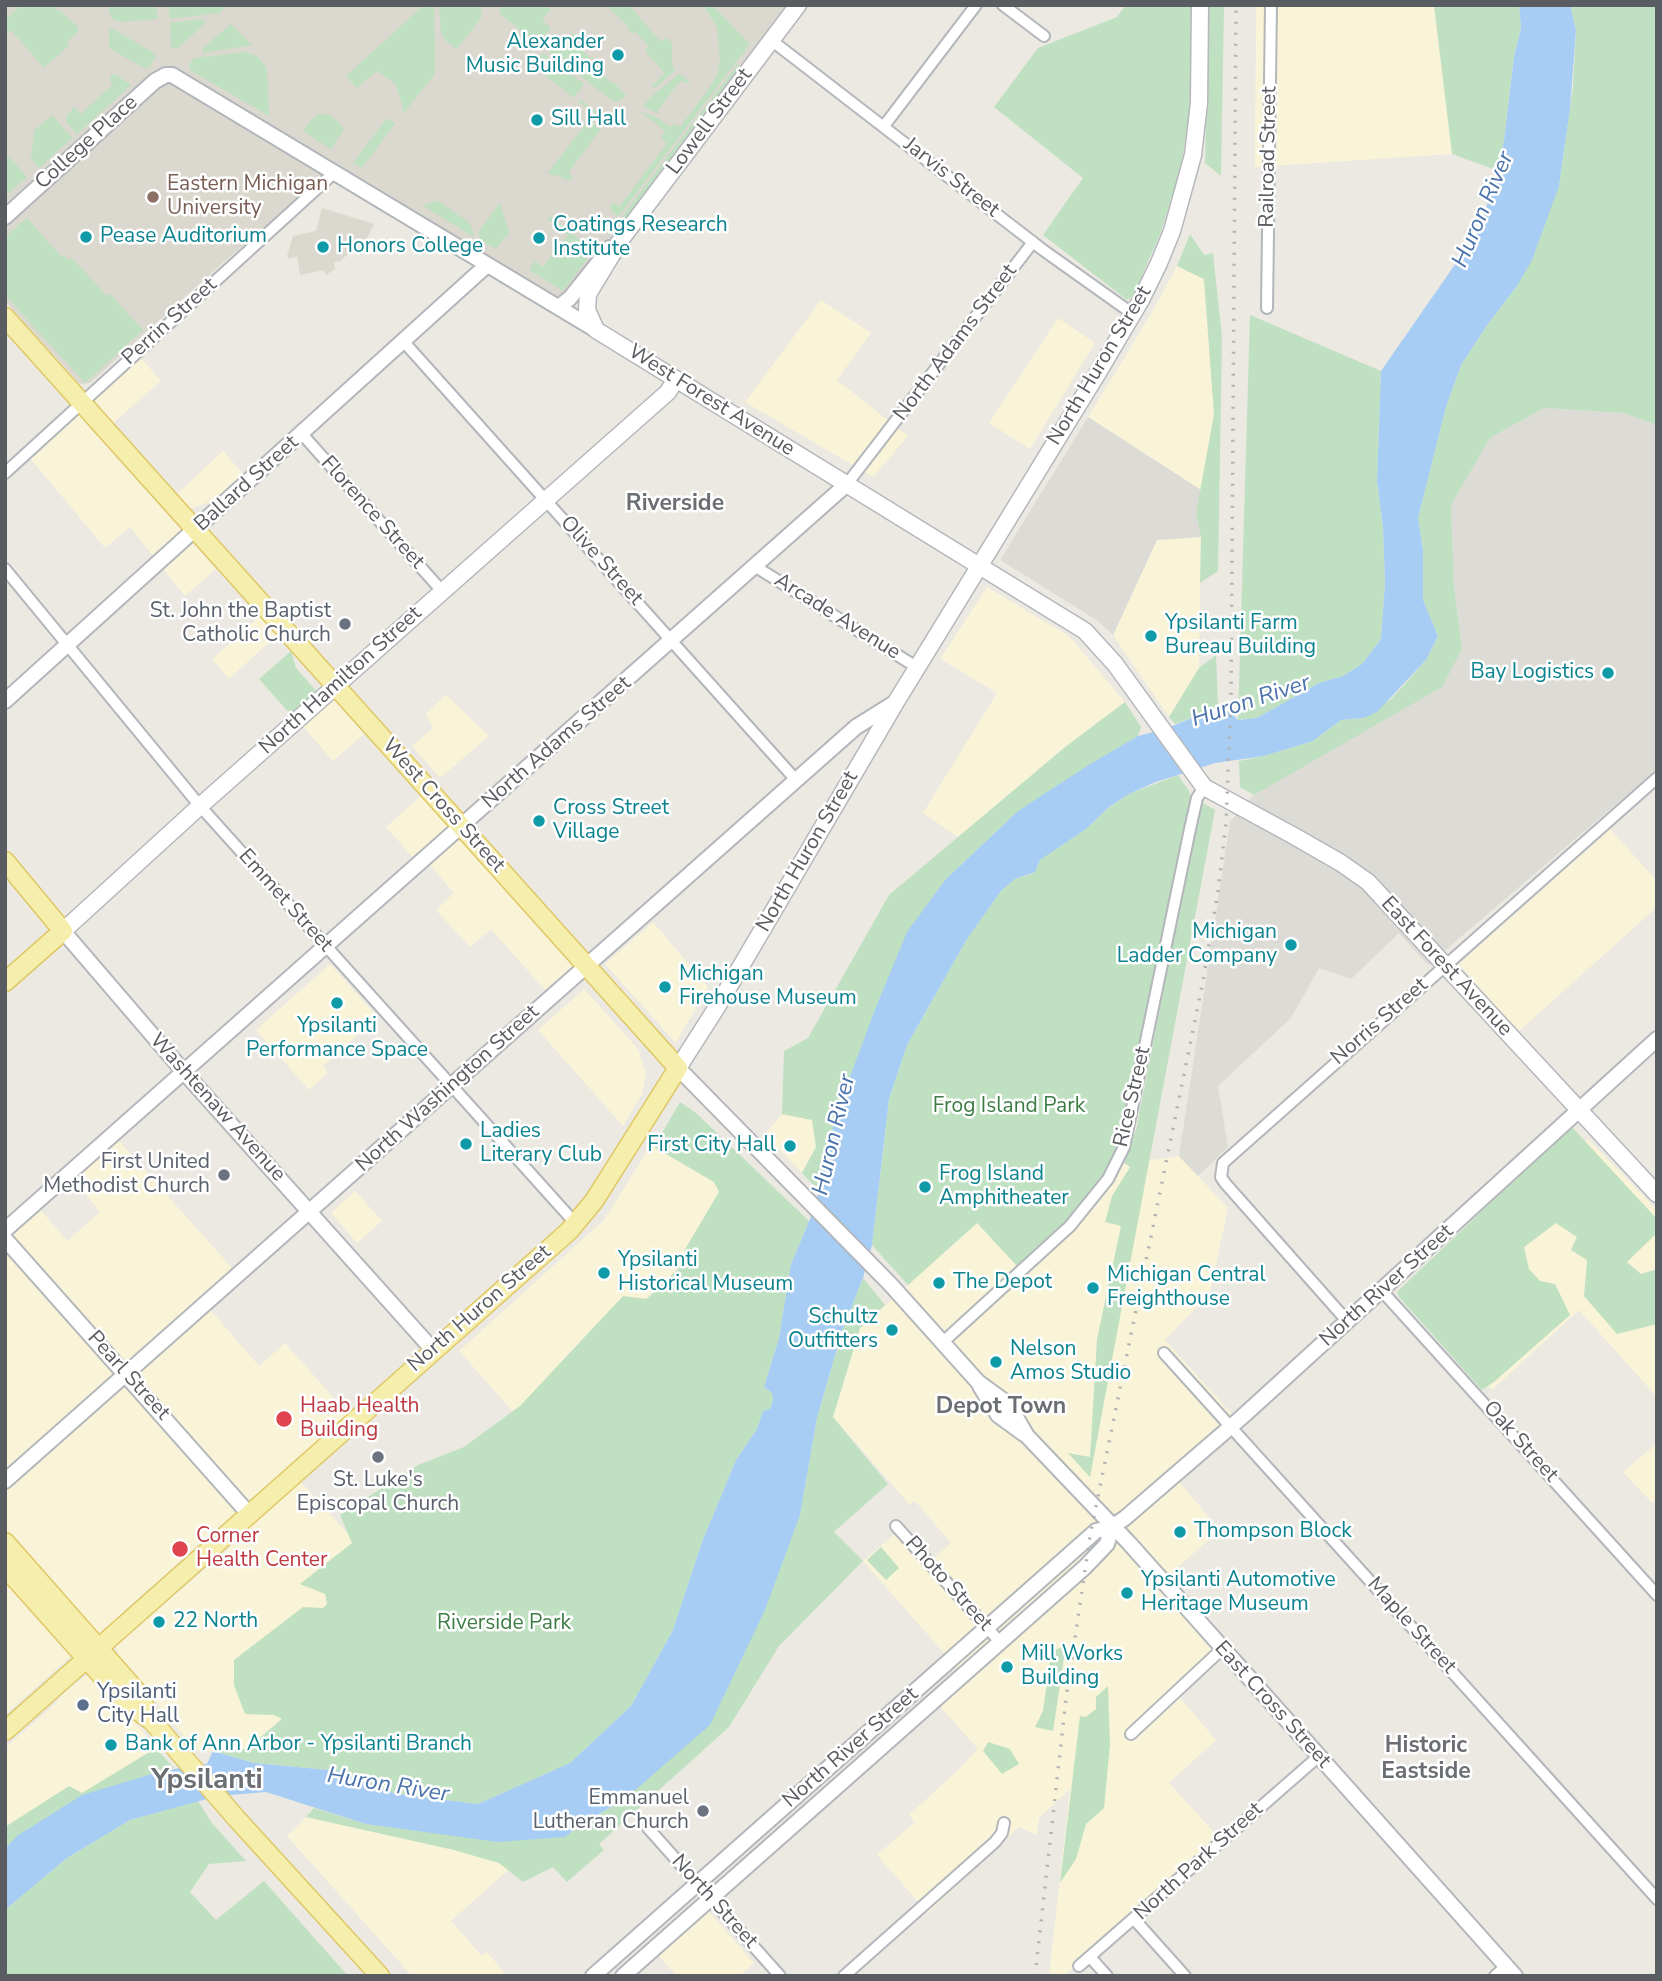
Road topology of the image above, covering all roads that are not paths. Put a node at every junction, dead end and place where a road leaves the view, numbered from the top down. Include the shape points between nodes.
1 (798, 5) edge
2 (976, 5) edge
3 (1003, 5) edge
4 (1200, 5) edge
5 (1271, 5) edge
6 (1044, 36) dead end
7 (771, 40) junction
8 (172, 75) joint
9 (884, 127) junction
10 (335, 172) junction
11 (5, 217) edge
12 (622, 238) junction
13 (1033, 242) junction
14 (487, 265) junction
15 (559, 307) junction
16 (1267, 308) dead end
17 (1133, 314) junction
18 (5, 317) edge
19 (596, 330) junction
20 (404, 342) junction
21 (676, 379) junction
22 (81, 402) junction
23 (302, 434) junction
24 (5, 473) edge
25 (847, 484) junction
26 (546, 499) junction
27 (195, 530) junction
28 (979, 565) junction
29 (757, 567) junction
30 (5, 569) edge
31 (442, 591) junction
32 (673, 640) junction
33 (67, 645) junction
34 (918, 668) junction
35 (336, 686) junction
36 (5, 701) edge
37 (895, 702) junction
38 (1657, 778) edge
39 (796, 780) junction
40 (1203, 785) junction
41 (200, 806) junction
42 (461, 827) junction
43 (5, 861) edge
44 (63, 931) junction
45 (326, 946) junction
46 (1445, 965) junction
47 (586, 967) junction
48 (5, 982) edge
49 (1657, 1039) edge
50 (678, 1068) junction
51 (184, 1072) junction
52 (451, 1086) junction
53 (1578, 1111) junction
54 (1657, 1194) edge
55 (310, 1212) junction
56 (576, 1224) junction
57 (5, 1230) edge
58 (5, 1240) edge
59 (891, 1285) joint
60 (1382, 1290) junction
61 (1348, 1322) junction
62 (943, 1342) junction
63 (433, 1350) junction
64 (1164, 1353) dead end
65 (126, 1374) junction
66 (1231, 1426) junction
67 (5, 1481) edge
68 (249, 1514) junction
69 (896, 1526) dead end
70 (1112, 1527) junction
71 (5, 1542) edge
72 (5, 1567) edge
73 (1657, 1595) edge
74 (987, 1627) junction
75 (1000, 1642) junction
76 (1222, 1649) junction
77 (92, 1653) junction
78 (5, 1731) edge
79 (1131, 1734) dead end
80 (1318, 1756) junction
81 (1004, 1823) dead end
82 (649, 1828) dead end
83 (697, 1883) junction
84 (710, 1898) junction
85 (1657, 1899) edge
86 (1134, 1919) junction
87 (1090, 1957) junction
88 (1079, 1966) dead end
89 (1505, 1972) edge
90 (380, 1976) edge
91 (593, 1976) edge
92 (623, 1976) edge
93 (780, 1976) edge
94 (844, 1976) edge
95 (1107, 1976) edge
96 (1185, 1976) edge

1 - 7 main road, Lowell Street
2 - 9 street
3 - 6 street
4 - 17 main road, North Huron Street via 1200,88 1193,155 1172,231
5 - 16 street, Railroad Street
7 - 9 street, Jarvis Street
7 - 12 main road, Lowell Street
8 - 10 street, West Forest Avenue
8 - 11 street, College Place via 149,86
9 - 13 street, Jarvis Street
10 - 14 street, West Forest Avenue
10 - 22 street, Perrin Street
12 - 15 street, Lowell Street
12 - 19 main road, Lowell Street via 588,294 587,310
13 - 17 street, Jarvis Street
13 - 25 street, North Adams Street
14 - 15 street, West Forest Avenue
14 - 20 street, Ballard Street
15 - 19 street, West Forest Avenue
17 - 28 main road, North Huron Street
18 - 22 main road, West Cross Street
19 - 21 main road, West Forest Avenue
20 - 23 street, Ballard Street
20 - 26 street, Olive Street
21 - 25 main road, West Forest Avenue
21 - 26 main road, North Hamilton Street via 668,392
22 - 24 street, Perrin Street
22 - 27 main road, West Cross Street
23 - 27 street, Ballard Street
23 - 31 street, Florence Street
25 - 28 main road, West Forest Avenue
25 - 29 street, North Adams Street
26 - 31 main road, North Hamilton Street
26 - 32 street, Olive Street
27 - 33 street, Ballard Street
27 - 35 main road, West Cross Street
28 - 34 main road, North Huron Street
28 - 40 main road, West Forest Avenue via 1085,631 1114,662
29 - 32 street, North Adams Street
29 - 34 street, Arcade Avenue
30 - 33 street, Emmet Street
31 - 35 main road, North Hamilton Street
32 - 39 street, Olive Street
32 - 42 street, North Adams Street
33 - 36 street, Ballard Street
33 - 41 street, Emmet Street
34 - 37 main road, North Huron Street
35 - 41 main road, North Hamilton Street
35 - 42 main road, West Cross Street
37 - 39 street, North Washington Street via 856,727
37 - 50 main road, North Huron Street
38 - 46 street, Norris Street
39 - 47 street, North Washington Street
40 - 46 main road, East Forest Avenue via 1355,873
40 - 62 street, Rice Street via 1124,1147 1108,1179 1070,1226
41 - 44 main road, North Hamilton Street
41 - 45 street, Emmet Street
42 - 45 street, North Adams Street
42 - 47 main road, West Cross Street
43 - 44 main road, Washtenaw Avenue
44 - 48 main road, North Hamilton Street
44 - 51 street, Washtenaw Avenue
45 - 51 street, North Adams Street
45 - 52 street, Emmet Street
46 - 53 main road, East Forest Avenue
46 - 61 street, Norris Street via 1229,1155 1221,1170 1225,1183
47 - 50 main road, West Cross Street
47 - 52 street, North Washington Street
49 - 53 street, North River Street
50 - 56 main road, North Huron Street via 607,1183
50 - 59 street, West Cross Street
51 - 55 street, Washtenaw Avenue
51 - 57 street, North Adams Street
52 - 55 street, North Washington Street
52 - 56 street, Emmet Street
53 - 54 main road, East Forest Avenue
53 - 60 street, North River Street
55 - 63 street, Washtenaw Avenue
55 - 65 street, North Washington Street
56 - 63 main road, North Huron Street
58 - 65 street, Pearl Street
59 - 62 street, East Cross Street
60 - 61 street, North River Street
60 - 73 street, Oak Street
61 - 66 street, North River Street
62 - 70 street, East Cross Street via 978,1381 998,1415 1027,1436
63 - 68 main road, North Huron Street
64 - 66 street, Maple Street
65 - 67 street, North Washington Street
65 - 68 street, Pearl Street
66 - 70 street, North River Street
66 - 85 street, Maple Street
68 - 77 main road, North Huron Street
69 - 74 street, Photo Street
70 - 74 street, North River Street via 1096,1531
70 - 75 street, North River Street via 1107,1544
70 - 76 street, East Cross Street
71 - 77 main road
72 - 77 main road
74 - 75 street, Photo Street
74 - 83 street, North River Street
75 - 84 street, North River Street
76 - 79 street
76 - 80 street, East Cross Street
77 - 78 main road, North Huron Street
77 - 90 main road via 138,1693 152,1721 177,1751
80 - 86 street, North Park Street
80 - 89 street, East Cross Street
81 - 94 street via 995,1842
82 - 83 street, North Street
83 - 84 street, North Street
83 - 91 street, North River Street
84 - 92 street, North River Street
84 - 93 street, North Street
86 - 87 street, North Park Street
86 - 96 street
87 - 88 street, North Park Street
87 - 95 street

